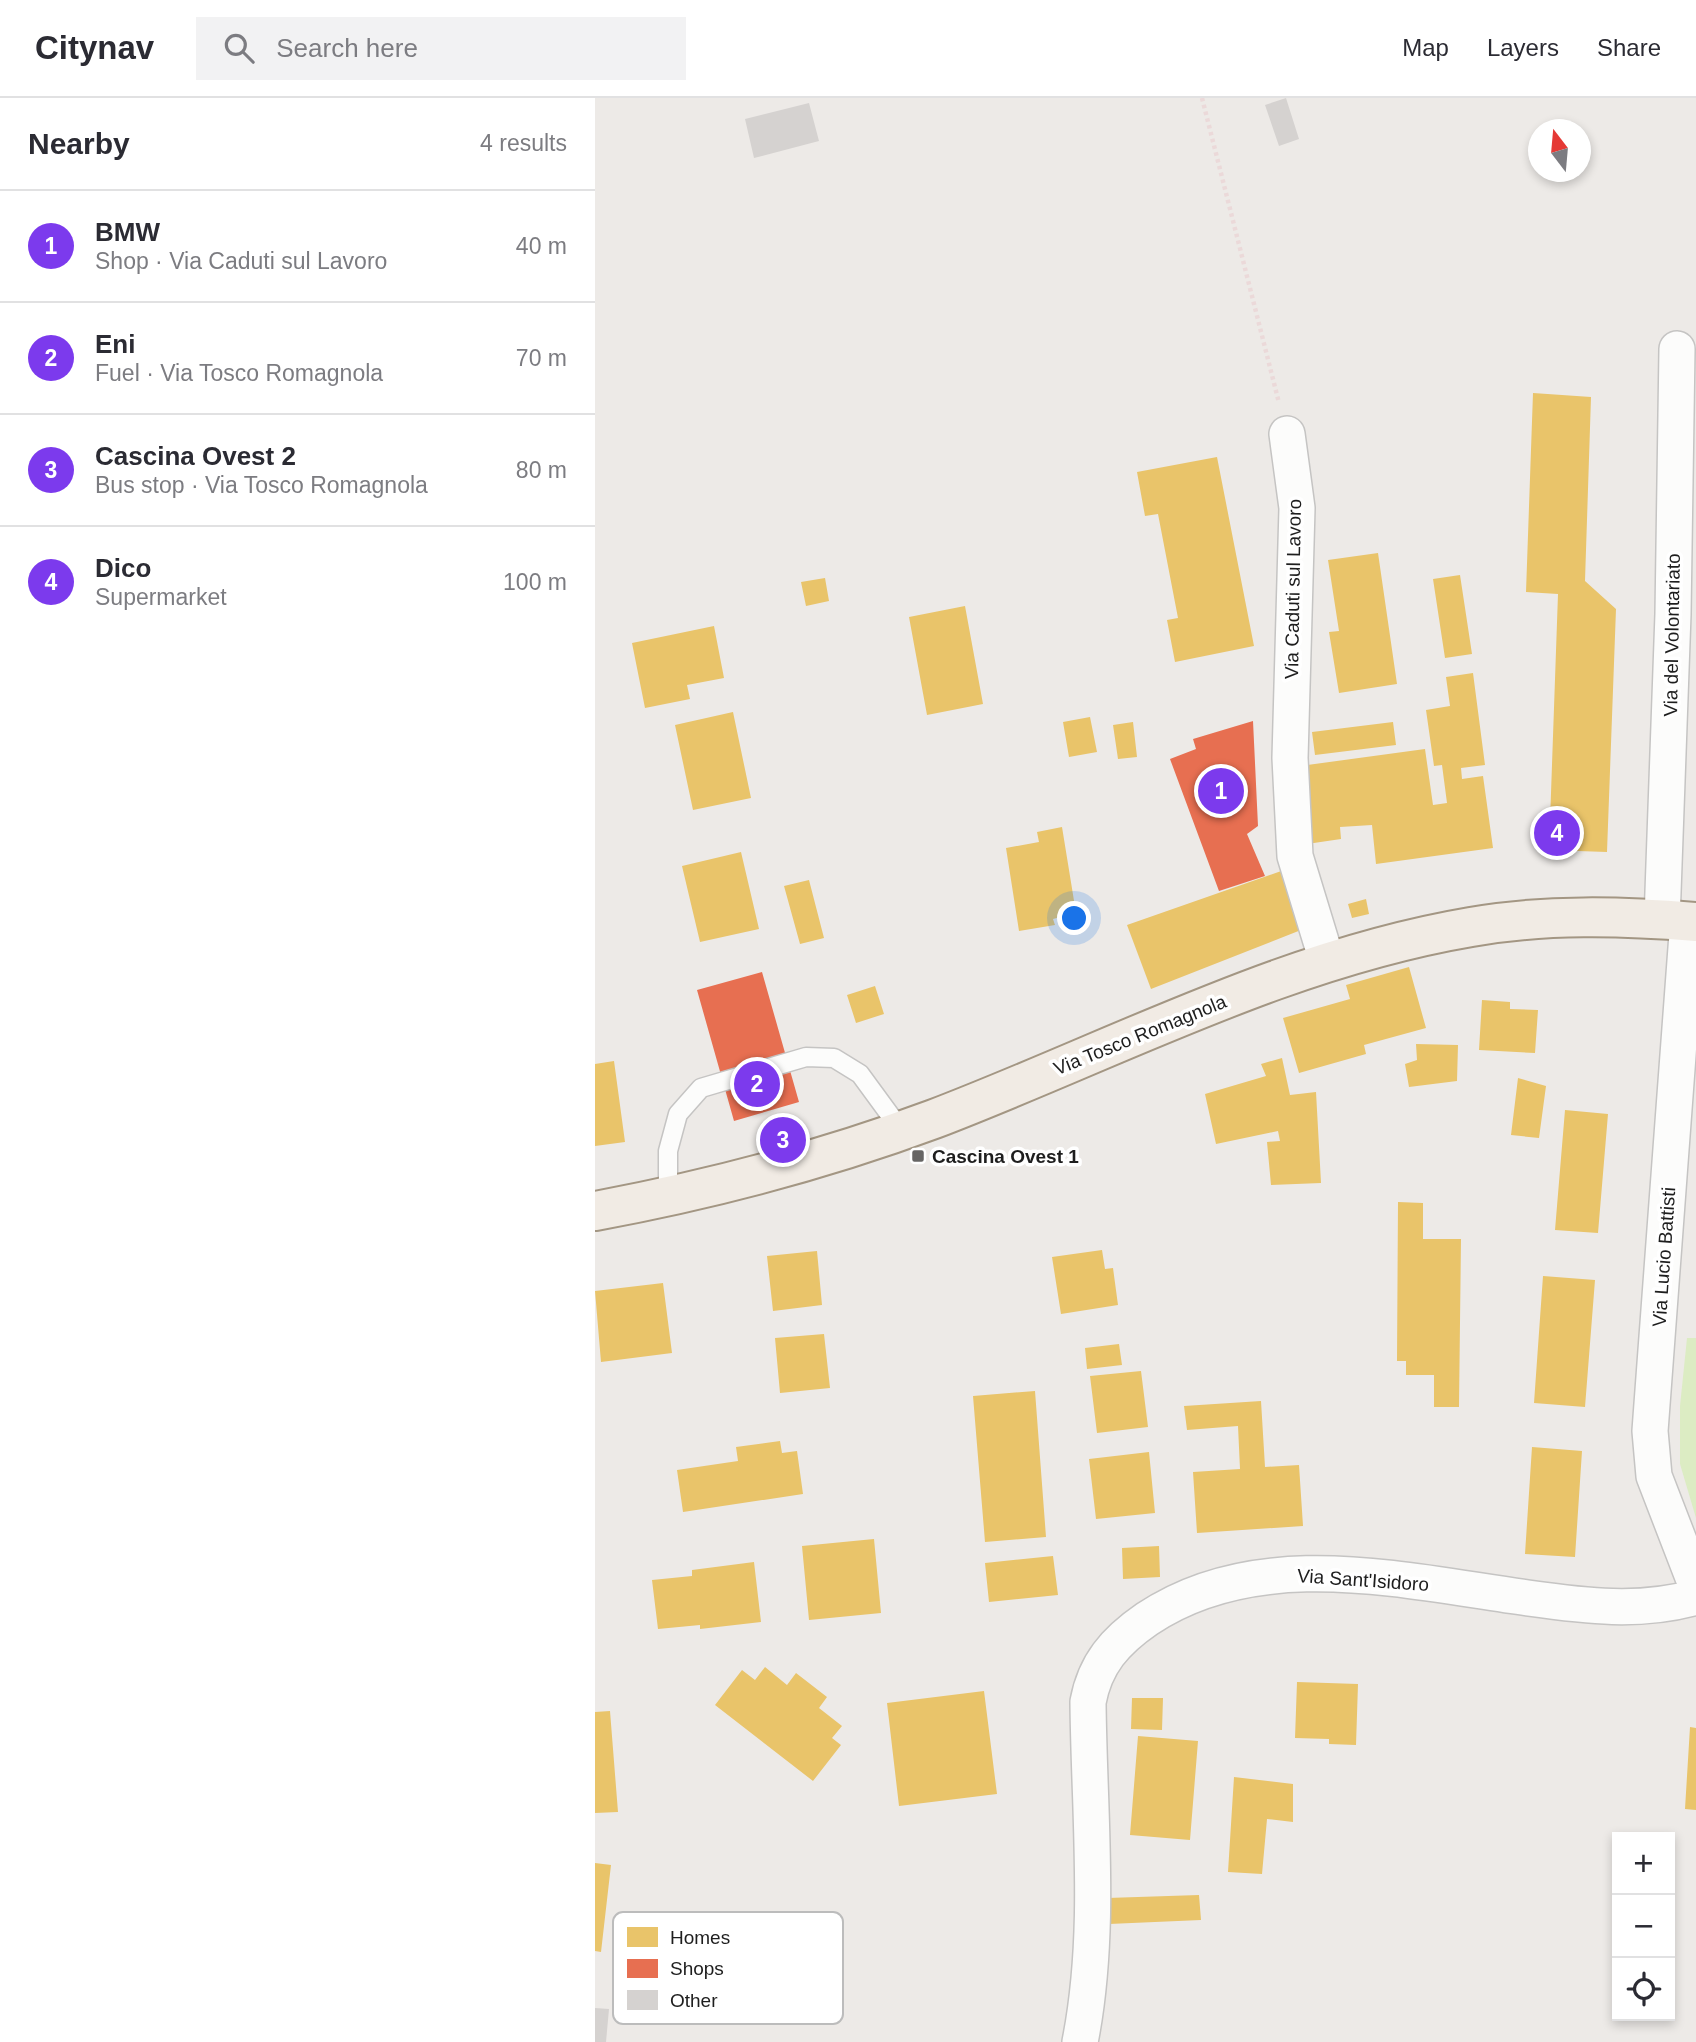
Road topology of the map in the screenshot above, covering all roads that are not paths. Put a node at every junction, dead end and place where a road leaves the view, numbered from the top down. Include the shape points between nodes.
1 (1677, 349) dead end
2 (1287, 435) road end
3 (1682, 921) edge
4 (1327, 961) junction
5 (901, 1130) junction
6 (668, 1197) junction
7 (595, 1211) edge
8 (1696, 1585) edge
9 (1696, 1597) edge
10 (1080, 2042) edge

1 - 3 street, Via del Volontariato via 1673,627
2 - 4 street, Via Caduti sul Lavoro via 1297,508 1290,758 1295,856
3 - 4 main road, Via Tosco Romagnola via 1594,917 1513,922 1432,935
3 - 8 street, Via Lucio Battisti via 1650,1431 1654,1476
4 - 5 main road, Via Tosco Romagnola
5 - 6 main road, Via Tosco Romagnola via 770,1174
5 - 6 lane via 860,1074 834,1058 806,1058 701,1088 678,1114 668,1151
6 - 7 main road, Via Tosco Romagnola
9 - 10 street, Via Sant'Isidoro via 1640,1608 1577,1605 1315,1573 1263,1577 1198,1592 1137,1626 1109,1650 1092,1678 1087,1702 1091,1944

